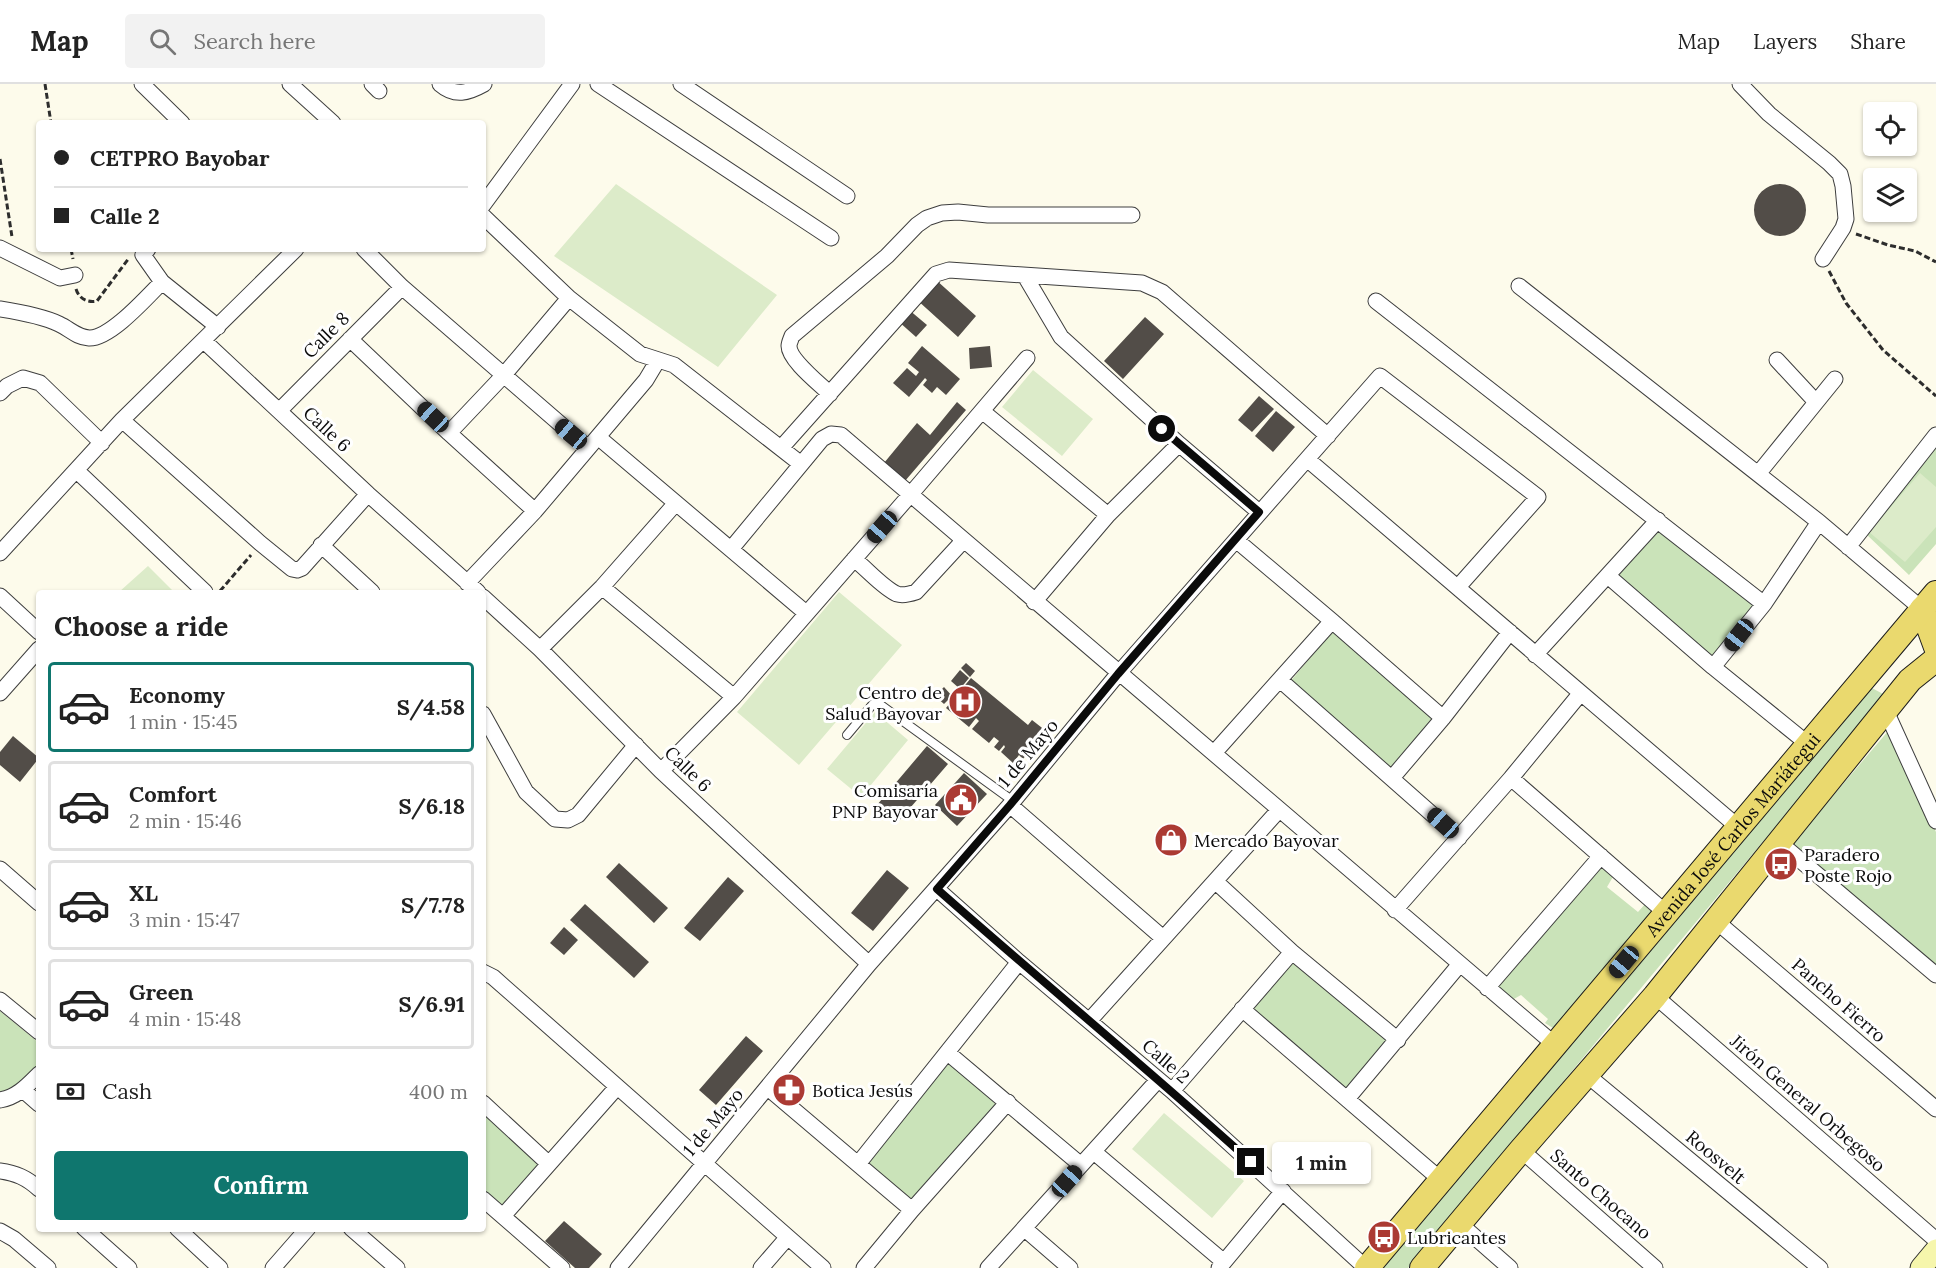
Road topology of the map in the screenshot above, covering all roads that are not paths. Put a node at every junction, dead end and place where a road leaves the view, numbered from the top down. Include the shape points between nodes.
1 (290, 84) edge
2 (440, 84) edge
3 (484, 84) edge
4 (572, 84) edge
5 (598, 84) edge
6 (681, 84) edge
7 (1740, 84) edge
8 (151, 87) edge
9 (179, 120) edge
10 (330, 120) edge
11 (847, 196) dead end
12 (486, 201) edge
13 (1132, 215) dead end
14 (486, 219) edge
15 (831, 238) dead end
16 (0, 248) edge
17 (146, 252) edge
18 (293, 252) edge
19 (367, 252) edge
20 (1823, 259) road end
21 (75, 275) road end
22 (1025, 276) junction
23 (162, 282) junction
24 (1519, 286) dead end
25 (402, 287) junction
26 (569, 298) junction
27 (1376, 301) dead end
28 (0, 309) edge
29 (218, 327) junction
30 (350, 339) junction
31 (204, 341) junction
32 (1027, 358) dead end
33 (658, 360) junction
34 (1777, 360) dead end
35 (503, 376) junction
36 (1835, 379) dead end
37 (2, 386) edge
38 (830, 394) junction
39 (1816, 402) junction
40 (279, 411) junction
41 (982, 411) junction
42 (122, 420) junction
43 (449, 433) junction
44 (1936, 435) edge
45 (1328, 436) junction
46 (593, 442) junction
47 (102, 443) junction
48 (1179, 444) junction
49 (781, 448) junction
50 (1307, 459) junction
51 (801, 465) junction
52 (77, 471) junction
53 (1758, 474) junction
54 (368, 494) junction
55 (910, 495) junction
56 (676, 503) junction
57 (535, 511) junction
58 (1259, 512) junction
59 (1108, 515) junction
60 (1658, 520) junction
61 (1820, 522) junction
62 (963, 540) junction
63 (1236, 540) junction
64 (321, 545) junction
65 (1848, 547) junction
66 (731, 549) junction
67 (0, 553) edge
68 (854, 559) junction
69 (1608, 576) junction
70 (602, 587) junction
71 (1458, 587) junction
72 (473, 588) edge
73 (203, 590) edge
74 (370, 590) edge
75 (0, 596) edge
76 (486, 600) edge
77 (1929, 601) edge
78 (1034, 602) junction
79 (1764, 604) junction
80 (806, 613) junction
81 (1332, 621) junction
82 (36, 629) edge
83 (1510, 632) junction
84 (1936, 647) edge
85 (540, 649) junction
86 (36, 652) edge
87 (1535, 655) junction
88 (1936, 659) edge
89 (1713, 667) junction
90 (1871, 670) junction
91 (1118, 674) junction
92 (1280, 680) junction
93 (0, 693) edge
94 (1580, 694) junction
95 (734, 697) junction
96 (1892, 703) junction
97 (1443, 718) junction
98 (486, 719) edge
99 (847, 735) dead end
100 (1808, 744) junction
101 (636, 745) junction
102 (1214, 753) junction
103 (661, 771) junction
104 (1511, 777) junction
105 (1392, 778) junction
106 (1012, 803) junction
107 (1279, 810) junction
108 (1936, 821) edge
109 (1738, 827) junction
110 (1459, 838) junction
111 (1780, 843) junction
112 (1601, 856) junction
113 (0, 869) edge
114 (1215, 881) junction
115 (937, 889) junction
116 (36, 900) edge
117 (1395, 910) junction
118 (1665, 913) junction
119 (1716, 921) junction
120 (1163, 938) junction
121 (1292, 952) junction
122 (1019, 962) junction
123 (869, 964) junction
124 (1460, 964) junction
125 (486, 974) edge
126 (1936, 975) edge
127 (1487, 988) junction
128 (1655, 996) junction
129 (0, 1000) edge
130 (1242, 1009) junction
131 (1089, 1021) junction
132 (36, 1030) edge
133 (1398, 1040) junction
134 (1554, 1044) junction
135 (948, 1053) junction
136 (1587, 1075) junction
137 (36, 1077) edge
138 (1158, 1080) junction
139 (617, 1087) junction
140 (768, 1088) junction
141 (23, 1090) junction
142 (1172, 1091) junction
143 (0, 1100) edge
144 (1347, 1100) junction
145 (36, 1101) edge
146 (1008, 1102) junction
147 (486, 1106) edge
148 (1936, 1109) edge
149 (1521, 1150) junction
150 (1094, 1152) junction
151 (704, 1163) junction
152 (549, 1164) junction
153 (858, 1164) junction
154 (1081, 1166) junction
155 (0, 1171) edge
156 (1441, 1180) junction
157 (36, 1186) edge
158 (1283, 1191) junction
159 (486, 1201) edge
160 (912, 1209) junction
161 (504, 1216) junction
162 (1460, 1224) junction
163 (1025, 1229) junction
164 (0, 1231) edge
165 (88, 1232) edge
166 (181, 1232) edge
167 (304, 1232) edge
168 (356, 1232) edge
169 (787, 1238) junction
170 (1936, 1240) edge
171 (1936, 1250) edge
172 (1222, 1265) edge
173 (48, 1268) edge
174 (129, 1268) edge
175 (220, 1268) edge
176 (273, 1268) edge
177 (396, 1268) edge
178 (562, 1268) edge
179 (618, 1268) edge
180 (761, 1268) edge
181 (823, 1268) edge
182 (864, 1268) edge
183 (988, 1268) edge
184 (1070, 1268) edge
185 (1366, 1268) edge
186 (1422, 1268) edge
187 (1510, 1268) edge
188 (1655, 1268) edge
189 (1820, 1268) edge
190 (1922, 1268) edge

1 - 10 street
2 - 3 street via 458,93
4 - 12 street
5 - 15 street
6 - 11 street
7 - 20 street via 1840,174 1846,219
8 - 9 street
13 - 38 street via 942,213 927,218 792,336 788,344 791,353
14 - 26 street
16 - 21 street via 60,278
17 - 23 street via 143,255
18 - 29 street
19 - 25 street
22 - 38 street via 949,270 936,274
22 - 45 street via 1142,283 1162,292
22 - 48 street via 1061,337
23 - 28 street via 123,321 91,338 75,335 60,324
23 - 29 street
24 - 53 street
25 - 30 street, Calle 8
25 - 35 street
26 - 33 street via 640,354
26 - 35 street
27 - 60 street
29 - 31 street
30 - 40 street, Calle 8
30 - 43 street
31 - 40 street, Calle 6
31 - 42 street
32 - 41 street
33 - 46 street via 646,380
33 - 49 street via 674,365
34 - 39 street
35 - 43 street
35 - 46 street
36 - 39 street
37 - 47 street via 22,378 40,383
38 - 49 street
39 - 53 street
40 - 54 street, Calle 6
41 - 55 street
41 - 59 street
42 - 47 street
42 - 64 street via 292,569 302,568
43 - 57 street
44 - 65 street
45 - 50 street, 1 de Mayo
45 - 71 street, 1 de Mayo via 1380,376 1538,497
46 - 56 street
46 - 57 street
47 - 52 street
48 - 58 street
48 - 59 street
49 - 51 street
50 - 58 street, 1 de Mayo
50 - 71 street
51 - 55 street via 822,439 831,434 841,435
51 - 66 street
52 - 67 street
52 - 73 street
53 - 61 street
54 - 64 street
54 - 72 street, Calle 6
55 - 62 street
55 - 68 street
56 - 66 street
56 - 70 street
57 - 72 street
58 - 63 street, 1 de Mayo
59 - 78 street
60 - 69 street
60 - 79 street
61 - 65 street
61 - 79 street
62 - 68 street via 916,592 907,595 897,594
62 - 78 street
63 - 81 street
63 - 91 street, 1 de Mayo
64 - 74 street
65 - 77 street
66 - 80 street
68 - 80 street
69 - 87 street
69 - 89 street
70 - 85 street
70 - 95 street
71 - 83 street
75 - 82 street
76 - 85 street, Calle 6
77 - 84 main road
77 - 90 main road, Avenida José Carlos Mariátegui
78 - 91 street
79 - 89 street
80 - 95 street
81 - 92 street
81 - 97 street
83 - 87 street
83 - 97 street
85 - 101 street, Calle 6
86 - 93 street
87 - 94 street
88 - 96 main road via 1910,680
89 - 100 street
90 - 96 main road
90 - 100 main road, Avenida José Carlos Mariátegui
91 - 102 street
91 - 106 street, 1 de Mayo
92 - 102 street
92 - 105 street
94 - 104 street
94 - 109 street
95 - 103 street
96 - 108 street
96 - 111 main road
97 - 105 street
98 - 101 street via 526,792 555,819 568,820 578,815
99 - 106 lane via 878,703
100 - 109 main road, Avenida José Carlos Mariátegui
101 - 103 street, Calle 6
102 - 107 street
103 - 123 street, Calle 6
104 - 110 street
104 - 112 street
105 - 110 street
106 - 115 street, 1 de Mayo
106 - 120 street
107 - 114 street
107 - 117 street
109 - 118 main road, Avenida José Carlos Mariátegui
110 - 117 street
111 - 119 main road
111 - 126 street
112 - 118 street
112 - 127 street
113 - 116 street
114 - 120 street
114 - 121 street
115 - 122 street, Calle 2
115 - 123 street, 1 de Mayo
117 - 124 street
118 - 134 main road, Avenida José Carlos Mariátegui
119 - 128 main road
119 - 148 street, Pancho Fierro
120 - 131 street
121 - 130 street
121 - 133 street
122 - 131 street, Calle 2
122 - 135 street
123 - 140 street, 1 de Mayo
124 - 127 street
124 - 133 street
125 - 139 street
127 - 134 street
128 - 136 main road
128 - 170 street, Jirón General Orbegoso
129 - 132 street
130 - 142 street
130 - 144 street
131 - 138 street, Calle 2
133 - 144 street
134 - 156 main road, Avenida José Carlos Mariátegui
135 - 146 street
135 - 153 street
136 - 149 main road
136 - 189 street, Roosvelt
137 - 141 street
138 - 142 street, Calle 2
138 - 150 street
139 - 151 street
139 - 152 street
140 - 151 street, 1 de Mayo
140 - 153 street
141 - 143 street
141 - 145 street
142 - 158 street, Calle 2
144 - 156 street
146 - 154 street
146 - 160 street
147 - 152 street
149 - 162 main road
149 - 188 street, Santo Chocano
150 - 154 street
150 - 172 street
151 - 169 street
151 - 179 street, 1 de Mayo
152 - 161 street
153 - 160 street
154 - 163 street
155 - 157 street via 15,1173
156 - 185 main road, Avenida José Carlos Mariátegui
158 - 172 street
158 - 185 street, Calle 2
159 - 161 street
160 - 182 street
161 - 178 street
162 - 186 main road
162 - 187 street
163 - 183 street
163 - 184 street
164 - 173 street
165 - 174 street
166 - 175 street
167 - 176 street
168 - 177 street
169 - 180 street
169 - 181 street
171 - 190 street

